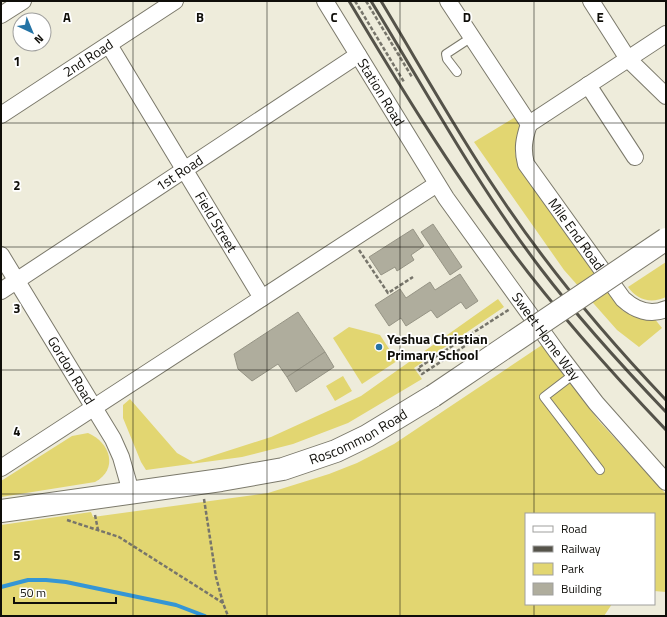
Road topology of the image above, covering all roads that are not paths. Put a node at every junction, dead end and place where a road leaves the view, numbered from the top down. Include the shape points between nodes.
1 (23, 1) edge
2 (175, 1) edge
3 (326, 1) edge
4 (448, 1) edge
5 (591, 1) edge
6 (1, 15) edge
7 (666, 34) edge
8 (472, 37) junction
9 (109, 45) junction
10 (358, 55) junction
11 (628, 59) junction
12 (457, 72) dead end
13 (588, 85) junction
14 (666, 96) edge
15 (1, 115) edge
16 (529, 124) junction
17 (634, 156) dead end
18 (184, 170) junction
19 (437, 184) junction
20 (666, 239) edge
21 (1, 255) edge
22 (17, 280) junction
23 (1, 291) edge
24 (262, 298) junction
25 (666, 308) edge
26 (574, 374) junction
27 (94, 408) junction
28 (1, 468) edge
29 (600, 470) dead end
30 (666, 482) edge
31 (131, 492) junction
32 (1, 511) edge

1 - 6 street
2 - 9 street, 2nd Road
3 - 10 street, Station Road
4 - 8 street
5 - 11 street
7 - 11 street
8 - 12 lane via 446,54
8 - 16 street
9 - 15 street, 2nd Road
9 - 18 street, Field Street
10 - 18 street, 1st Road
10 - 19 street, Station Road
11 - 13 street
11 - 14 street
13 - 16 street
13 - 17 street
16 - 25 street, Mile End Road via 523,140 526,164 623,299 640,311 651,312
18 - 22 street, 1st Road
18 - 24 street, Field Street
19 - 24 street
19 - 26 street, Sweet Home Way
20 - 31 street, Roscommon Road, bridge via 433,396 367,436 309,461 257,475
21 - 22 street, Gordon Road
22 - 23 street, 1st Road
22 - 27 street, Gordon Road
24 - 27 street
26 - 29 lane via 544,397
26 - 30 street, Sweet Home Way
27 - 28 street
27 - 31 street, Gordon Road via 117,448
31 - 32 street, Roscommon Road

